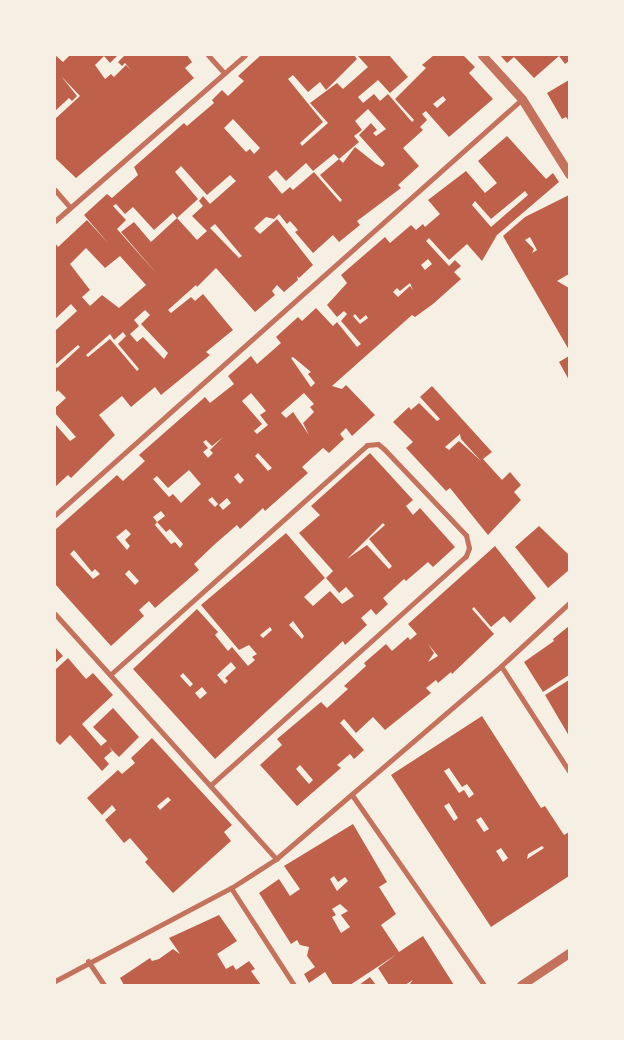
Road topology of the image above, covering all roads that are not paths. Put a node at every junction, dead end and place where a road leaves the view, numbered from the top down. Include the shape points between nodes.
1 (208, 55) edge
2 (245, 55) edge
3 (482, 55) edge
4 (224, 73) junction
5 (522, 99) junction
6 (569, 174) edge
7 (55, 190) edge
8 (70, 207) junction
9 (55, 221) edge
10 (55, 515) edge
11 (569, 602) edge
12 (55, 614) edge
13 (501, 666) junction
14 (111, 674) junction
15 (569, 771) edge
16 (212, 784) junction
17 (352, 795) junction
18 (276, 859) junction
19 (232, 888) junction
20 (569, 953) edge
21 (88, 961) junction
22 (55, 980) edge
23 (104, 985) edge
24 (294, 985) edge
25 (484, 985) edge
26 (520, 985) edge

1 - 4 street
2 - 4 street
3 - 5 street
4 - 8 street
5 - 6 street
5 - 10 street
7 - 8 street
8 - 9 street
11 - 13 street
12 - 14 street
13 - 15 street
13 - 17 street
14 - 16 street
14 - 16 street via 367,445 378,444 384,449 466,536 469,548 466,556
16 - 18 street
17 - 18 street
17 - 25 street
18 - 19 street
19 - 21 street
19 - 24 street
20 - 26 street
21 - 22 street
21 - 23 street

